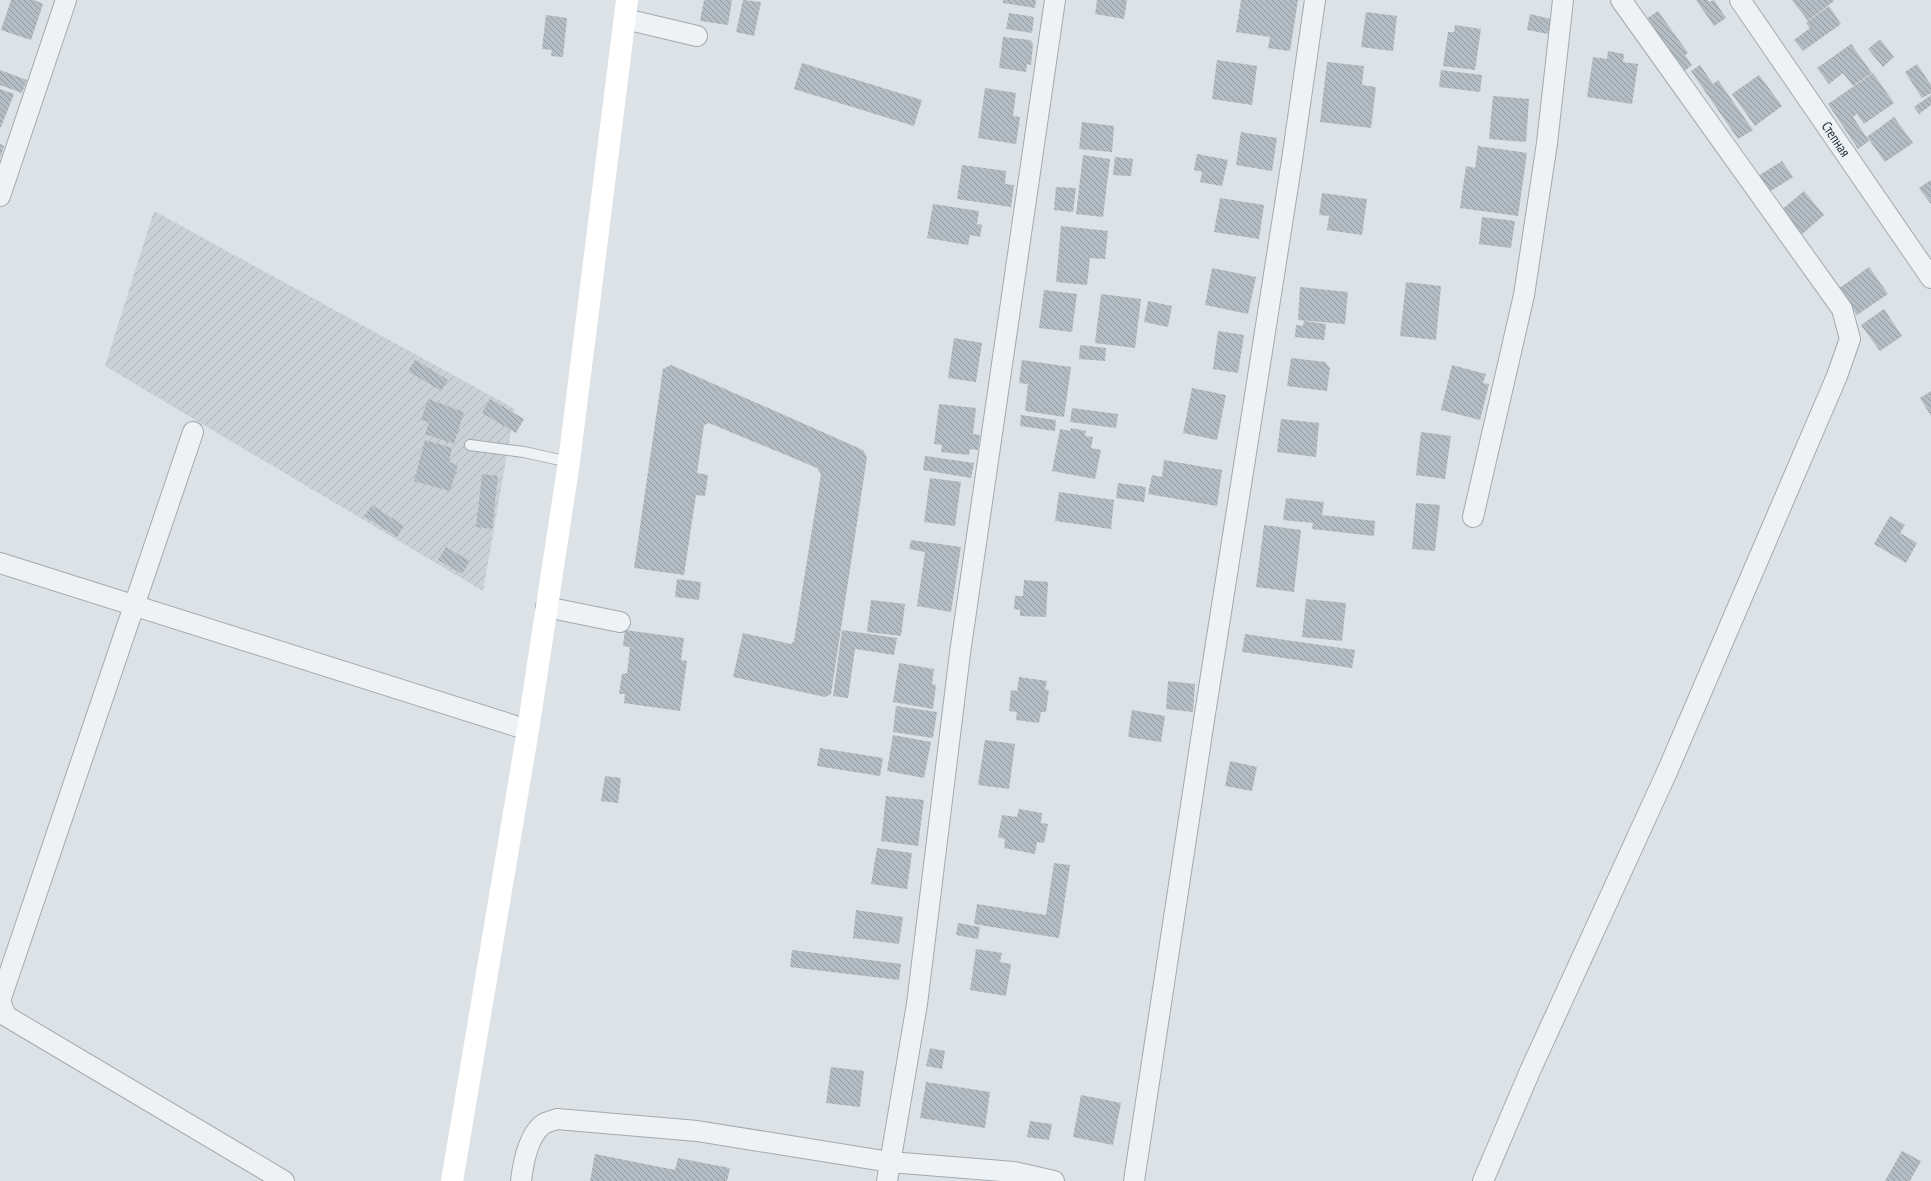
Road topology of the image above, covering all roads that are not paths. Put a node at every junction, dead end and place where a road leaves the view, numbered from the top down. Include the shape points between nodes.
1 (66, 0) edge
2 (1055, 0) edge
3 (1315, 0) edge
4 (1563, 0) edge
5 (1621, 0) edge
6 (1740, 0) edge
7 (626, 9) edge
8 (697, 36) dead end
9 (0, 196) edge
10 (1931, 278) edge
11 (193, 432) dead end
12 (470, 445) dead end
13 (569, 462) junction
14 (1473, 517) dead end
15 (0, 563) edge
16 (133, 606) junction
17 (546, 608) junction
18 (620, 622) dead end
19 (528, 730) junction
20 (888, 1172) edge
21 (284, 1181) edge
22 (452, 1181) edge
23 (521, 1181) edge
24 (1054, 1181) edge
25 (1134, 1181) edge
26 (1483, 1181) edge

1 - 9 street
2 - 20 street via 960,653 917,1004
3 - 25 street
4 - 14 street via 1547,143 1524,295
5 - 26 street via 1842,310 1850,339 1834,383 1667,772 1530,1071
6 - 10 street, Степная
7 - 8 street
7 - 13 street
11 - 16 street
12 - 13 lane via 524,452
13 - 17 street
15 - 16 street
16 - 19 street
16 - 21 street via 0,1000 6,1016
17 - 18 street
17 - 19 street
19 - 22 street
20 - 23 street via 697,1131 557,1119 543,1125 534,1135
20 - 24 street via 1014,1172

